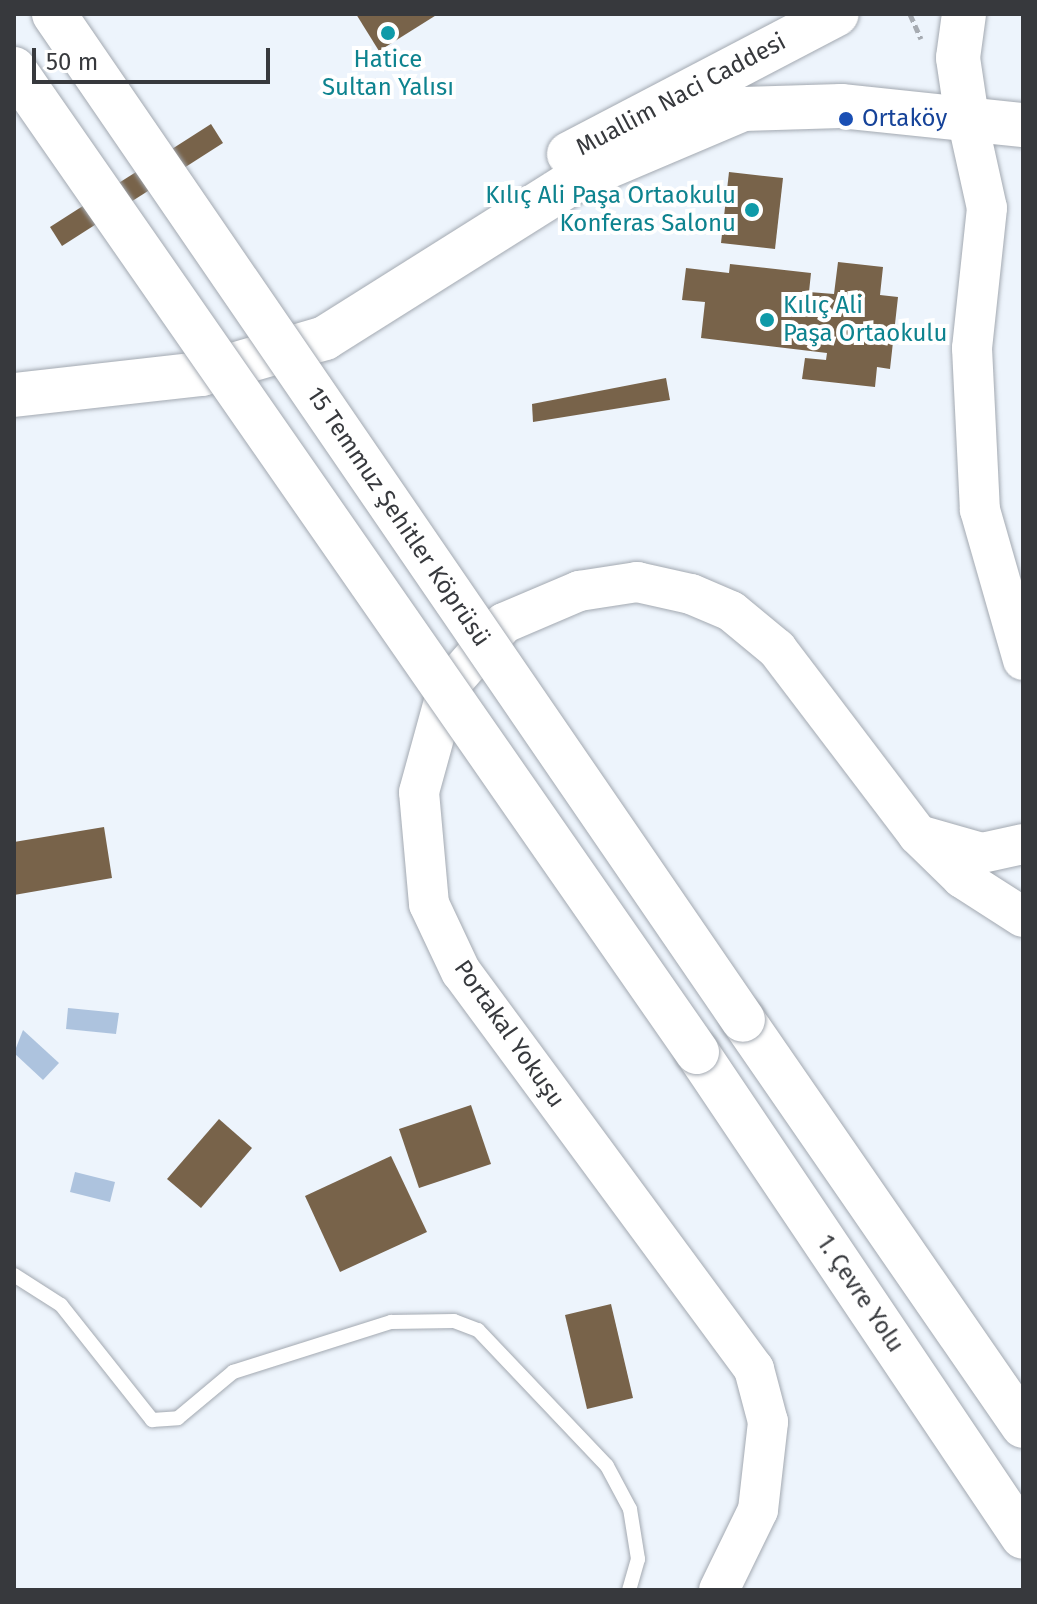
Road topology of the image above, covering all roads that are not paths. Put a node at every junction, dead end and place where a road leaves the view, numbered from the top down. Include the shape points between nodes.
1 (54, 14) edge
2 (837, 14) edge
3 (964, 14) edge
4 (14, 69) edge
5 (967, 118) junction
6 (1023, 125) edge
7 (503, 225) junction
8 (14, 395) edge
9 (1023, 660) edge
10 (918, 835) junction
11 (1023, 844) edge
12 (1023, 917) edge
13 (14, 1275) edge
14 (1023, 1426) edge
15 (1023, 1537) edge
16 (629, 1590) edge
17 (719, 1590) edge

1 - 14 main road, 15 Temmuz Şehitler Köprüsü, bridge
2 - 7 main road, Muallim Naci Caddesi via 567,155
3 - 5 main road via 958,58
4 - 15 main road, 1. Çevre Yolu, bridge via 697,1052
5 - 6 main road, Muallim Naci Caddesi
5 - 7 main road, Muallim Naci Caddesi via 841,106 743,109 576,180
5 - 9 main road via 987,208 972,348 980,510
7 - 8 main road, Muallim Naci Caddesi via 325,338 202,374
10 - 11 main road via 982,853
10 - 12 main road, Portakal Yokuşu via 962,878
10 - 17 main road, Portakal Yokuşu via 777,649 731,611 637,582 579,591 504,623 448,687 427,744 418,842 429,904 461,972 754,1369 768,1422 758,1510
13 - 16 lane via 61,1305 152,1420 178,1418 233,1372 391,1322 454,1321 478,1330 607,1466 630,1509 638,1559

